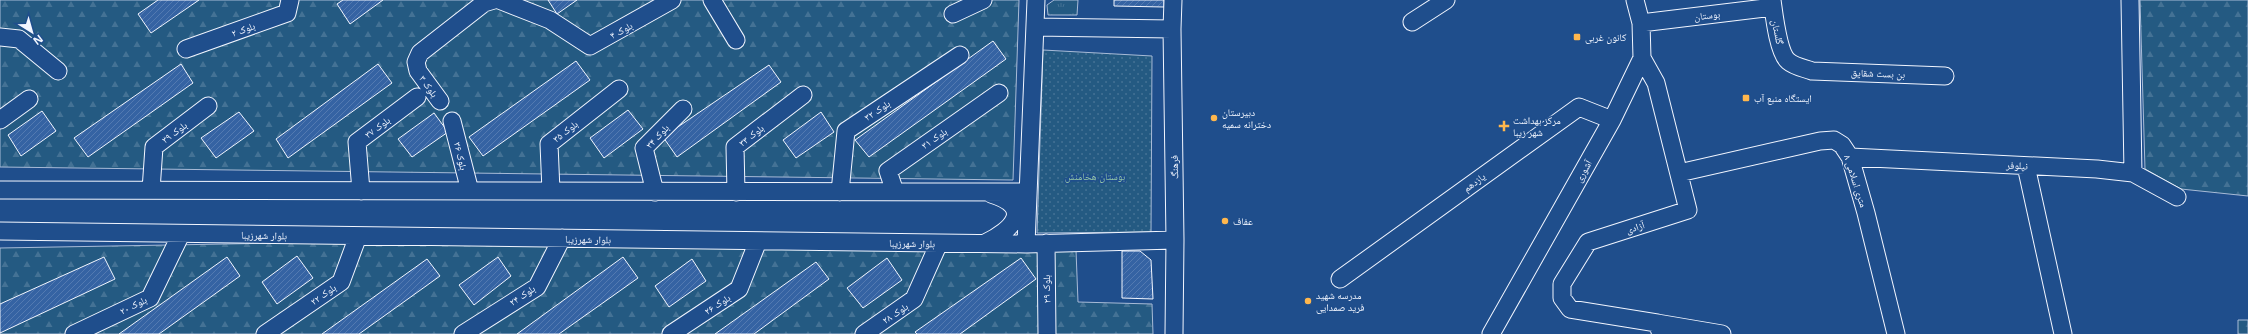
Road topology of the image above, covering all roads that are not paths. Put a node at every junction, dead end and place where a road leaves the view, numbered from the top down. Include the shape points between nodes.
1 (290, 0) edge
2 (494, 0) edge
3 (499, 0) edge
4 (672, 0) edge
5 (712, 0) edge
6 (983, 0) edge
7 (1173, 0) edge
8 (1446, 0) edge
9 (1635, 0) edge
10 (2130, 0) edge
11 (1037, 1) edge
12 (1772, 3) edge
13 (953, 14) dead end
14 (1412, 22) dead end
15 (1641, 23) junction
16 (1035, 27) junction
17 (1172, 29) junction
18 (0, 37) edge
19 (736, 40) dead end
20 (186, 49) dead end
21 (960, 55) dead end
22 (1642, 58) junction
23 (58, 71) dead end
24 (1812, 71) joint
25 (1945, 76) dead end
26 (618, 89) dead end
27 (999, 93) dead end
28 (803, 95) dead end
29 (417, 97) dead end
30 (29, 100) dead end
31 (440, 101) dead end
32 (208, 106) dead end
33 (683, 109) dead end
34 (0, 120) edge
35 (1612, 120) junction
36 (452, 121) dead end
37 (1850, 157) junction
38 (2026, 166) junction
39 (1679, 173) junction
40 (2132, 173) junction
41 (0, 190) edge
42 (152, 190) junction
43 (361, 191) junction
44 (470, 191) junction
45 (551, 192) junction
46 (655, 192) junction
47 (736, 192) junction
48 (840, 192) junction
49 (895, 192) junction
50 (987, 192) junction
51 (1027, 192) junction
52 (2177, 197) dead end
53 (0, 231) edge
54 (181, 234) junction
55 (358, 236) junction
56 (562, 238) junction
57 (1175, 240) junction
58 (758, 241) junction
59 (939, 243) junction
60 (1046, 243) junction
61 (985, 244) junction
62 (1026, 244) junction
63 (1340, 279) dead end
64 (1659, 329) edge
65 (74, 334) edge
66 (265, 334) edge
67 (463, 334) edge
68 (671, 334) edge
69 (864, 334) edge
70 (1047, 334) edge
71 (1174, 334) edge
72 (1491, 334) edge
73 (1722, 334) edge
74 (1896, 334) edge
75 (2063, 334) edge

1 - 20 street, بلوک ۲ via 287,13
2 - 31 street, بلوک ۳ via 484,3 420,53 416,62 418,71
3 - 4 street, بلوک ۴ via 550,20 590,46
5 - 19 street
6 - 13 street
7 - 17 street, فرهنگ
8 - 14 street
9 - 15 street, آشوری
10 - 40 street
11 - 16 street
12 - 15 street, بوستان
12 - 24 street, گلستان via 1782,51 1788,61
15 - 22 street, آشوری
16 - 17 street
16 - 51 street
17 - 57 street, فرهنگ
18 - 23 street via 19,39
21 - 48 street, بلوک ۳۲ via 846,131
22 - 35 street, آشوری
22 - 39 street, آزادی via 1656,83
24 - 25 street, بن بست شقایق
26 - 45 street, بلوک ۳۵ via 549,144
27 - 49 street, بلوک ۳۱ via 888,171
28 - 47 street, بلوک ۳۳ via 735,148
29 - 43 street, بلوک ۳۷ via 357,142
30 - 34 street
32 - 42 street, بلوک ۳۹ via 154,147
33 - 46 street, بلوک ۳۴ via 644,148
35 - 63 street, یازدهم via 1579,107
35 - 72 street, آشوری
36 - 44 street, بلوک ۳۶
37 - 38 street, نیلوفر
37 - 39 street, ۸ متری اسلامی via 1842,145 1834,140 1820,141
37 - 74 street, ۸ متری اسلامی
38 - 40 street, نیلوفر
38 - 75 street
39 - 64 street, آزادی via 1688,210 1588,242 1562,284 1562,298 1570,309
40 - 52 street, نیلوفر
41 - 42 street
42 - 43 street
43 - 44 street
44 - 45 street
45 - 46 street
46 - 47 street
47 - 48 street
48 - 49 street
49 - 50 street
50 - 51 street
50 - 61 street via 1011,202 1016,212 1014,222 1008,230
51 - 62 street
53 - 54 street, بلوار شهرزیبا
54 - 55 street, بلوار شهرزیبا
54 - 65 street, بلوک ۲۰ via 150,298
55 - 56 street, بلوار شهرزیبا
55 - 66 street, بلوک ۲۲ via 341,282
56 - 58 street, بلوار شهرزیبا
56 - 67 street, بلوک ۲۴ via 537,287
57 - 60 street, بلوار شهرزیبا
57 - 71 street, فرهنگ
58 - 59 street, بلوار شهرزیبا
58 - 68 street, بلوک ۲۶ via 739,289
59 - 61 street, بلوار شهرزیبا
59 - 69 street, بلوک ۲۸ via 914,299
60 - 62 street, بلوار شهرزیبا
60 - 70 street, بلوک ۲۹
61 - 62 street, بلوار شهرزیبا
64 - 73 street, آزادی

